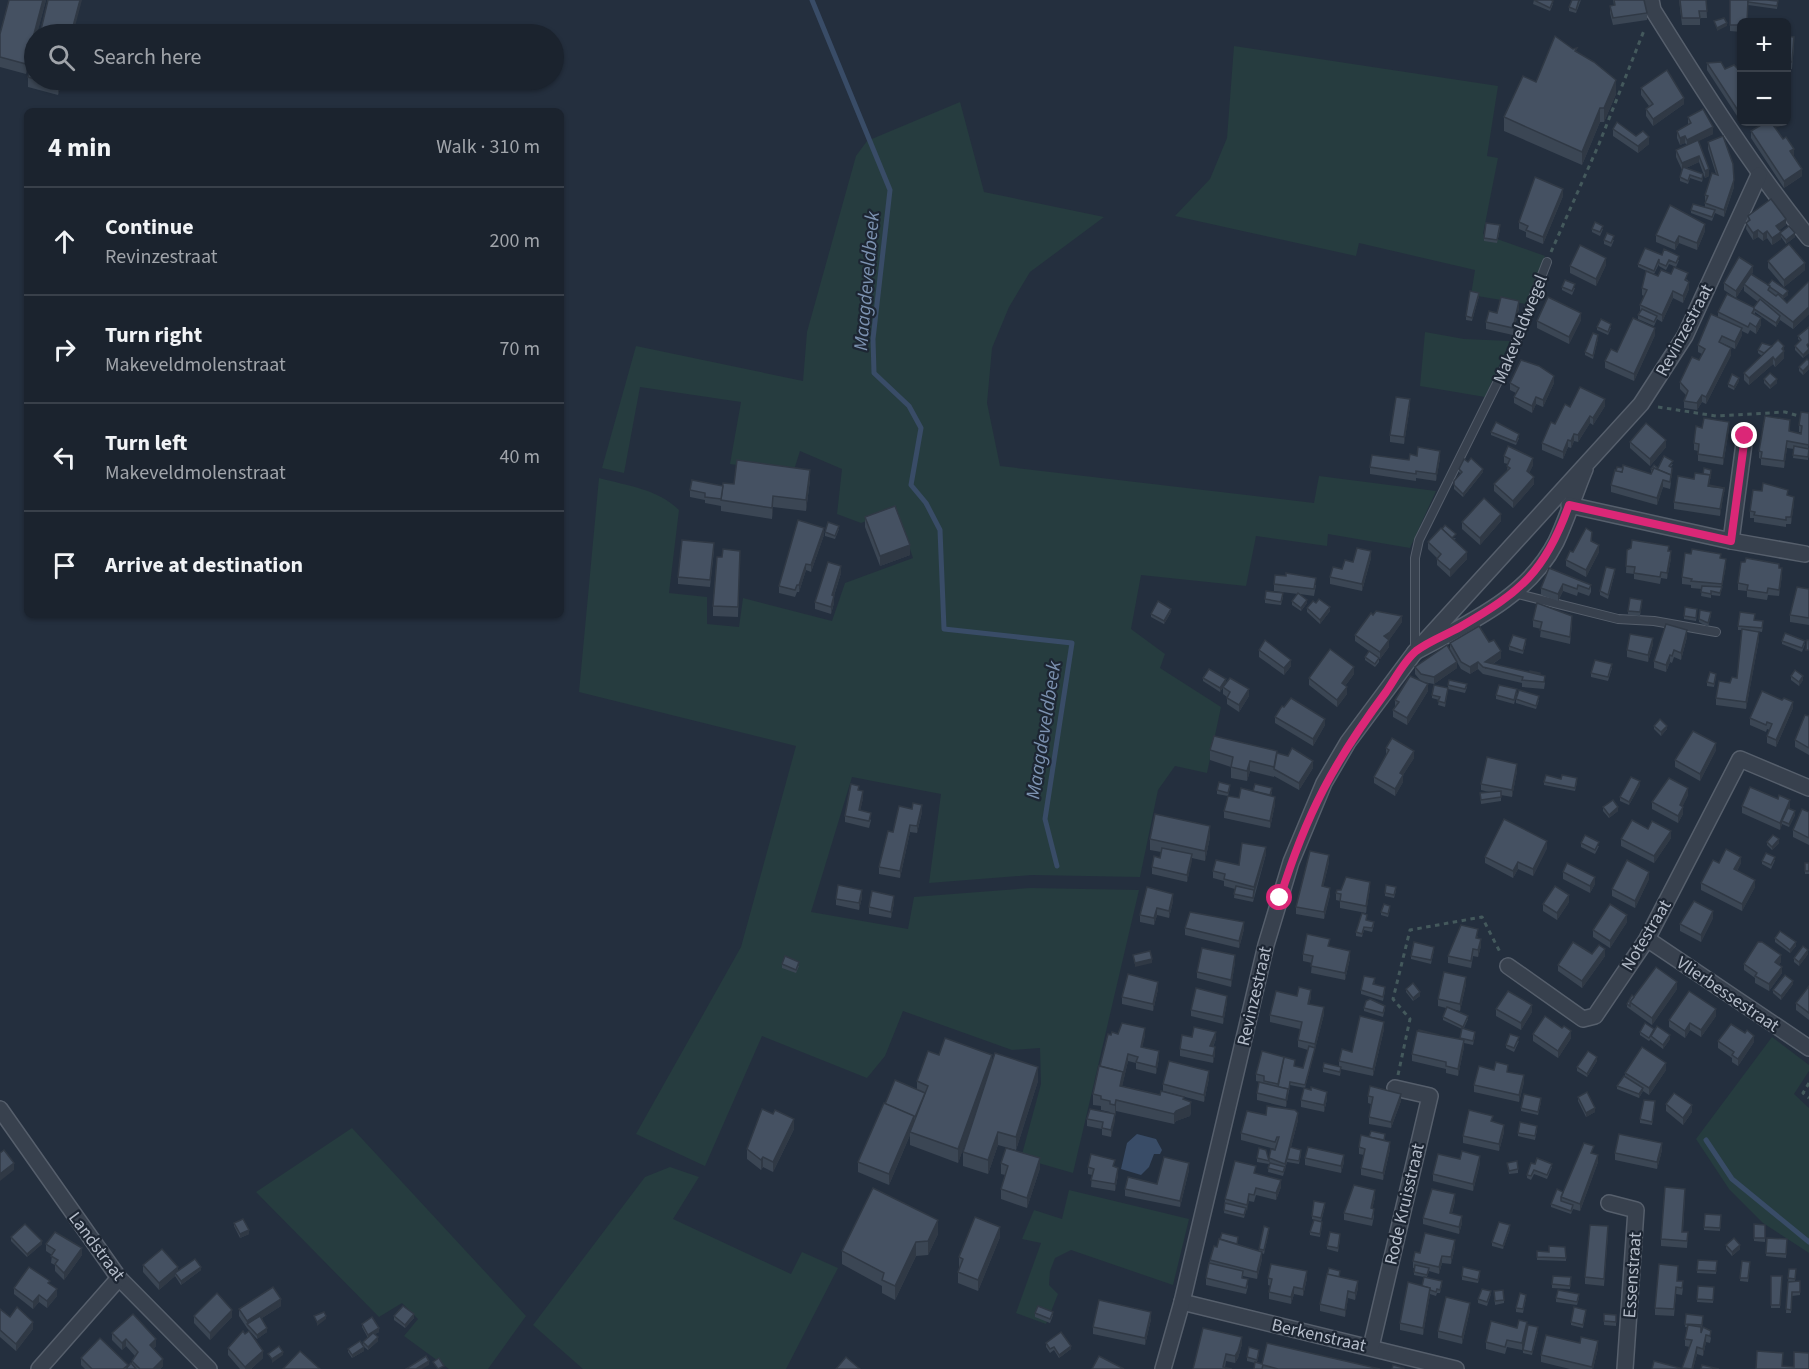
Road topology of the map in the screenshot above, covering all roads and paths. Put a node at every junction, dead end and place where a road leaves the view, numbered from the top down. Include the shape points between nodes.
1 (1652, 5) edge
2 (1759, 175) junction
3 (1809, 238) edge
4 (1547, 262) joint
5 (1641, 404) junction
6 (1809, 418) edge
7 (1745, 436) dead end
8 (1585, 469) junction
9 (1569, 505) junction
10 (1731, 541) junction
11 (1808, 555) edge
12 (1515, 593) junction
13 (1716, 632) dead end
14 (1415, 652) junction
15 (1809, 788) edge
16 (1647, 939) junction
17 (1508, 966) joint
18 (1809, 1048) edge
19 (1809, 1083) edge
20 (1395, 1088) joint
21 (1809, 1098) edge
22 (0, 1109) edge
23 (1609, 1203) dead end
24 (119, 1278) junction
25 (1182, 1302) junction
26 (1371, 1347) junction
27 (39, 1369) edge
28 (209, 1369) edge
29 (1163, 1369) edge
30 (1456, 1369) edge
31 (1625, 1369) edge

1 - 2 street
1 - 4 path, Makeveldwegel via 1599,144
2 - 3 street
2 - 5 street, Revinzestraat via 1685,336
4 - 14 lane, Makeveldwegel via 1507,364 1419,540 1415,558
5 - 6 path via 1716,416 1785,412
5 - 8 street, Revinzestraat
7 - 10 street
8 - 9 street, Revinzestraat
8 - 14 street, Revinzestraat
9 - 10 street
9 - 12 street, Revinzestraat via 1544,561
10 - 11 street
12 - 13 lane via 1618,620 1654,621
12 - 14 street, Revinzestraat
14 - 25 street, Revinzestraat via 1342,752 1324,783 1291,862 1266,945
15 - 16 street, Notestraat via 1740,759
16 - 17 street, Notestraat via 1595,1016 1583,1019
16 - 18 street, Vlierbessestraat
17 - 20 path via 1482,917 1410,930 1393,999 1410,1019
19 - 21 path via 1803,1093
20 - 26 street, Rode Kruisstraat via 1430,1096
22 - 24 street, Landstraat
23 - 31 street, Essenstraat via 1636,1210
24 - 27 street
24 - 28 street, Landstraat
25 - 26 street, Berkenstraat
25 - 29 street, Revinzestraat
26 - 30 street, Berkenstraat

